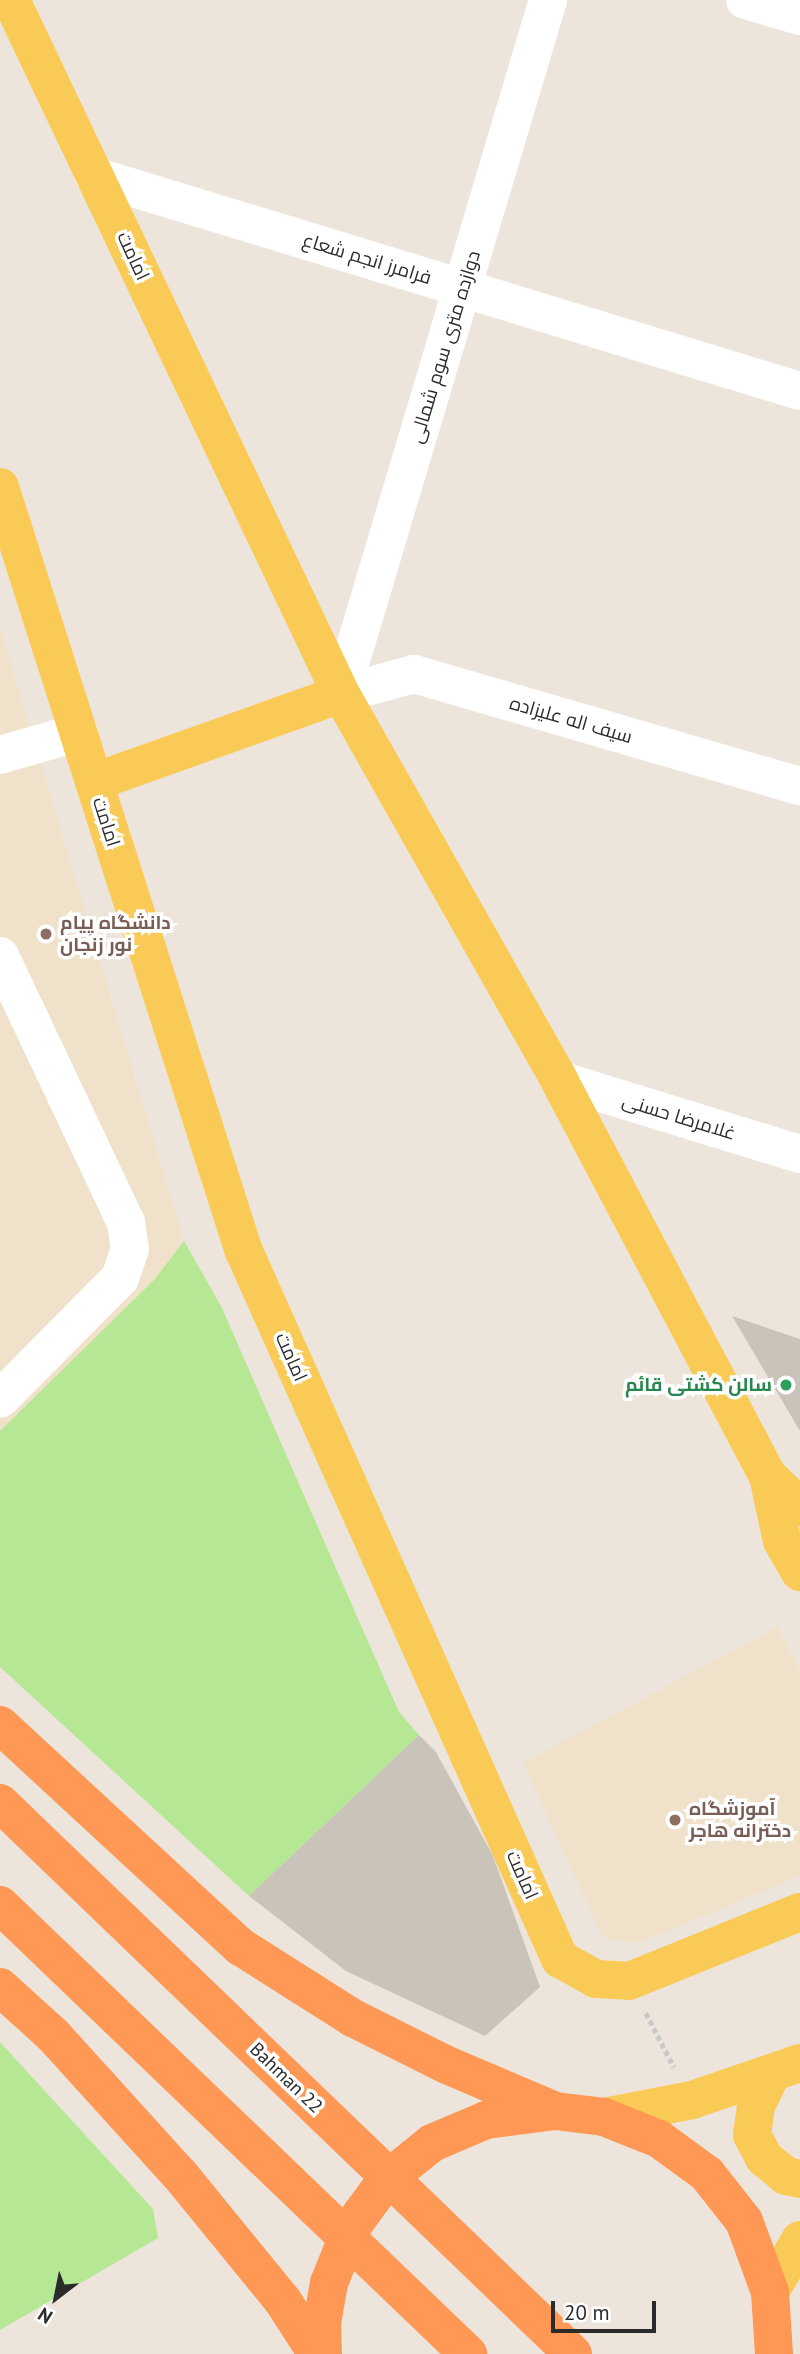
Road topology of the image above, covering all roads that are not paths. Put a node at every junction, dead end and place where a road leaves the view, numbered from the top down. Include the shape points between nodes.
1 (11, 0) edge
2 (548, 0) edge
3 (745, 0) edge
4 (800, 16) edge
5 (94, 176) junction
6 (462, 288) junction
7 (800, 391) edge
8 (0, 487) edge
9 (341, 694) junction
10 (79, 732) junction
11 (0, 755) edge
12 (94, 782) junction
13 (800, 786) edge
14 (0, 956) edge
15 (559, 1080) junction
16 (800, 1154) edge
17 (0, 1399) edge
18 (768, 1476) junction
19 (800, 1507) edge
20 (800, 1572) edge
21 (0, 1725) edge
22 (0, 1802) edge
23 (0, 1905) edge
24 (800, 1912) edge
25 (0, 1987) edge
26 (785, 2070) edge
27 (555, 2111) junction
28 (604, 2117) junction
29 (800, 2179) edge
30 (800, 2240) edge
31 (770, 2292) junction
32 (317, 2354) edge
33 (323, 2354) edge
34 (468, 2354) edge
35 (573, 2354) edge
36 (774, 2354) edge

1 - 5 main road, امامت
2 - 6 street, دوازده متری سوم شمالی
3 - 4 street
5 - 6 street, فرامرز انجم شعاع
5 - 9 main road, امامت
6 - 7 street, فرامرز انجم شعاع
6 - 9 street, دوازده متری سوم شمالی
8 - 10 main road, امامت
9 - 12 main road
9 - 13 street, سیف اله علیزاده via 414,674
9 - 15 main road, امامت
10 - 11 street
10 - 12 main road, امامت
12 - 24 main road, امامت via 243,1249 560,1959 596,1979 629,1981
14 - 17 street via 126,1222 130,1249 120,1279
15 - 16 street, غلامرضا حسنی
15 - 18 main road, امامت
18 - 19 main road
18 - 20 main road via 782,1541
21 - 27 highway via 242,1947 353,2018
22 - 35 highway, Bahman 22
23 - 34 highway
25 - 32 highway via 53,2035 181,2176 283,2301
26 - 28 main road via 692,2100
26 - 29 main road via 756,2106 752,2135 764,2158 786,2176
27 - 28 highway
27 - 33 highway via 486,2120 432,2143 386,2180 351,2228 329,2283 322,2323
28 - 31 highway via 659,2139 707,2174 744,2221
30 - 31 main road
31 - 36 highway

